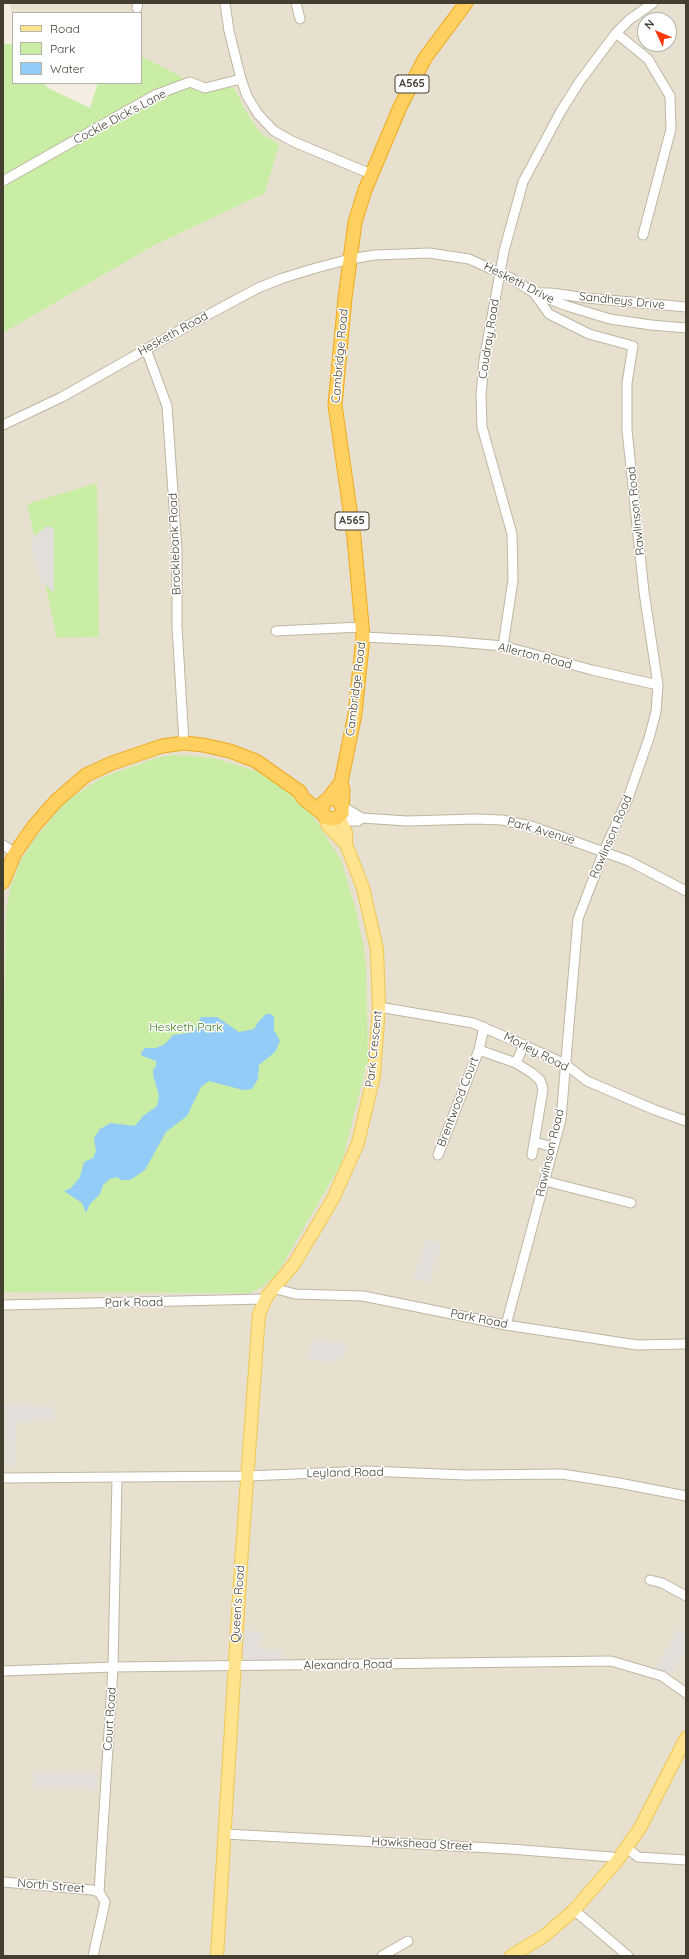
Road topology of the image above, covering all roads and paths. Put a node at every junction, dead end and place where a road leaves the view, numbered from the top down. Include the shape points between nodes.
1 (225, 3) edge
2 (466, 3) edge
3 (653, 3) edge
4 (616, 33) junction
5 (242, 79) junction
6 (371, 174) junction
7 (3, 181) edge
8 (643, 235) dead end
9 (350, 259) junction
10 (499, 272) junction
11 (534, 293) junction
12 (686, 307) edge
13 (683, 327) edge
14 (146, 349) junction
15 (3, 425) edge
16 (276, 631) dead end
17 (362, 632) junction
18 (503, 646) junction
19 (658, 685) junction
20 (184, 743) junction
21 (341, 782) junction
22 (300, 792) junction
23 (327, 800) junction
24 (341, 811) junction
25 (324, 815) junction
26 (346, 844) junction
27 (3, 846) edge
28 (604, 851) junction
29 (15, 853) junction
30 (4, 878) edge
31 (686, 891) edge
32 (379, 1007) junction
33 (484, 1027) junction
34 (524, 1045) junction
35 (479, 1050) junction
36 (516, 1063) junction
37 (565, 1064) junction
38 (686, 1121) edge
39 (534, 1142) junction
40 (554, 1147) junction
41 (532, 1154) dead end
42 (438, 1155) dead end
43 (545, 1181) junction
44 (631, 1203) dead end
45 (294, 1264) joint
46 (273, 1288) junction
47 (265, 1299) junction
48 (3, 1305) edge
49 (506, 1325) junction
50 (686, 1344) edge
51 (247, 1476) junction
52 (3, 1478) edge
53 (117, 1478) junction
54 (686, 1496) edge
55 (650, 1580) dead end
56 (686, 1596) edge
57 (234, 1666) junction
58 (113, 1667) junction
59 (3, 1671) edge
60 (686, 1693) edge
61 (686, 1738) edge
62 (225, 1834) junction
63 (626, 1848) junction
64 (686, 1860) edge
65 (617, 1861) junction
66 (3, 1882) edge
67 (99, 1892) junction
68 (574, 1910) junction
69 (408, 1941) dead end
70 (517, 1954) edge
71 (93, 1956) edge
72 (217, 1956) edge
73 (382, 1956) edge
74 (628, 1956) edge

1 - 5 street via 229,31
2 - 6 highway, Cambridge Road / A565 via 425,58
3 - 4 street, Coudray Road
4 - 8 street via 648,58 670,96 671,129
4 - 10 street, Coudray Road via 560,111 523,182
5 - 6 street via 247,96 258,114 274,131
5 - 7 street, Cockle Dick's Lane via 205,88 190,82 155,95
6 - 9 highway, Cambridge Road / A565 via 355,222
9 - 10 street, Hesketh Drive via 383,254 429,253 469,259
9 - 14 street, Hesketh Road via 283,278 258,288
9 - 17 highway, Cambridge Road / A565 via 335,405 354,538
10 - 11 street, Hesketh Drive
10 - 18 street, Coudray Road via 498,290 484,360 481,396 482,428 512,534 513,580
11 - 12 street, Sandheys Drive
11 - 13 street, Hesketh Drive via 610,319
11 - 19 street, Rawlinson Road via 549,314 589,334 633,346 627,382 627,430 644,592
14 - 15 street, Hesketh Road via 62,397
14 - 20 street, Brocklebank Road via 167,406 177,550 177,626
16 - 17 street, Allerton Road
17 - 18 street, Allerton Road
17 - 21 highway, Cambridge Road / A565 via 355,714
18 - 19 street, Allerton Road
19 - 28 street, Rawlinson Road via 656,712 649,738 628,798
20 - 22 highway, Park Crescent via 230,751 256,761
20 - 29 highway, Park Crescent via 138,753 86,775 56,801
21 - 23 highway, Cambridge Road / A565
21 - 24 highway, Cambridge Road / A565
22 - 23 highway, Park Crescent
22 - 25 highway, Park Crescent via 303,798
23 - 24 highway via 336,799
23 - 25 highway, A565 via 322,805
24 - 25 highway via 331,820
24 - 26 main road, Park Crescent
24 - 28 street, Park Avenue via 362,818 406,821 475,818 502,820 531,826
25 - 26 main road, Park Crescent via 328,826
26 - 32 main road, Park Crescent via 363,888 377,949
27 - 29 street
28 - 31 street, Park Avenue
28 - 37 street, Rawlinson Road via 578,919
29 - 30 highway, Park Crescent
32 - 33 street, Morley Road
32 - 45 main road, Park Crescent via 374,1075 358,1143 333,1199
33 - 34 street, Morley Road
33 - 35 street, Brentwood Court
34 - 36 street
34 - 37 street, Morley Road
35 - 36 street, Brentwood Court
35 - 42 street, Brentwood Court
36 - 39 street, Brentwood Court via 536,1076 544,1089
37 - 38 street, Morley Road via 587,1081
37 - 40 street, Rawlinson Road via 561,1119
39 - 40 street
39 - 41 street, Brentwood Court
40 - 43 street, Rawlinson Road
43 - 44 street
43 - 49 street, Rawlinson Road
45 - 46 main road, Queen's Road
46 - 47 main road, Queen's Road
46 - 49 street, Park Road via 295,1294 363,1296
47 - 48 street, Park Road
47 - 51 main road, Queen's Road via 258,1323
49 - 50 street, Park Road via 637,1345
51 - 53 street, Leyland Road
51 - 54 street, Leyland Road via 367,1471 466,1475 562,1474
51 - 57 main road, Queen's Road
52 - 53 street, Leyland Road
53 - 58 street, Court Road
55 - 56 street via 662,1583
57 - 58 street, Alexandra Road
57 - 60 street, Alexandra Road via 611,1661 662,1676
57 - 62 main road, Queen's Road
58 - 59 street, Alexandra Road
58 - 67 street, Court Road
61 - 63 main road via 640,1828
62 - 65 street, Hawkshead Street via 510,1849 612,1857
62 - 72 main road, Queen's Road
63 - 64 street via 638,1857
63 - 65 main road
65 - 68 main road
66 - 67 street, North Street
67 - 71 street, Court Road via 105,1902
68 - 70 main road via 544,1936
68 - 74 street
69 - 73 street

